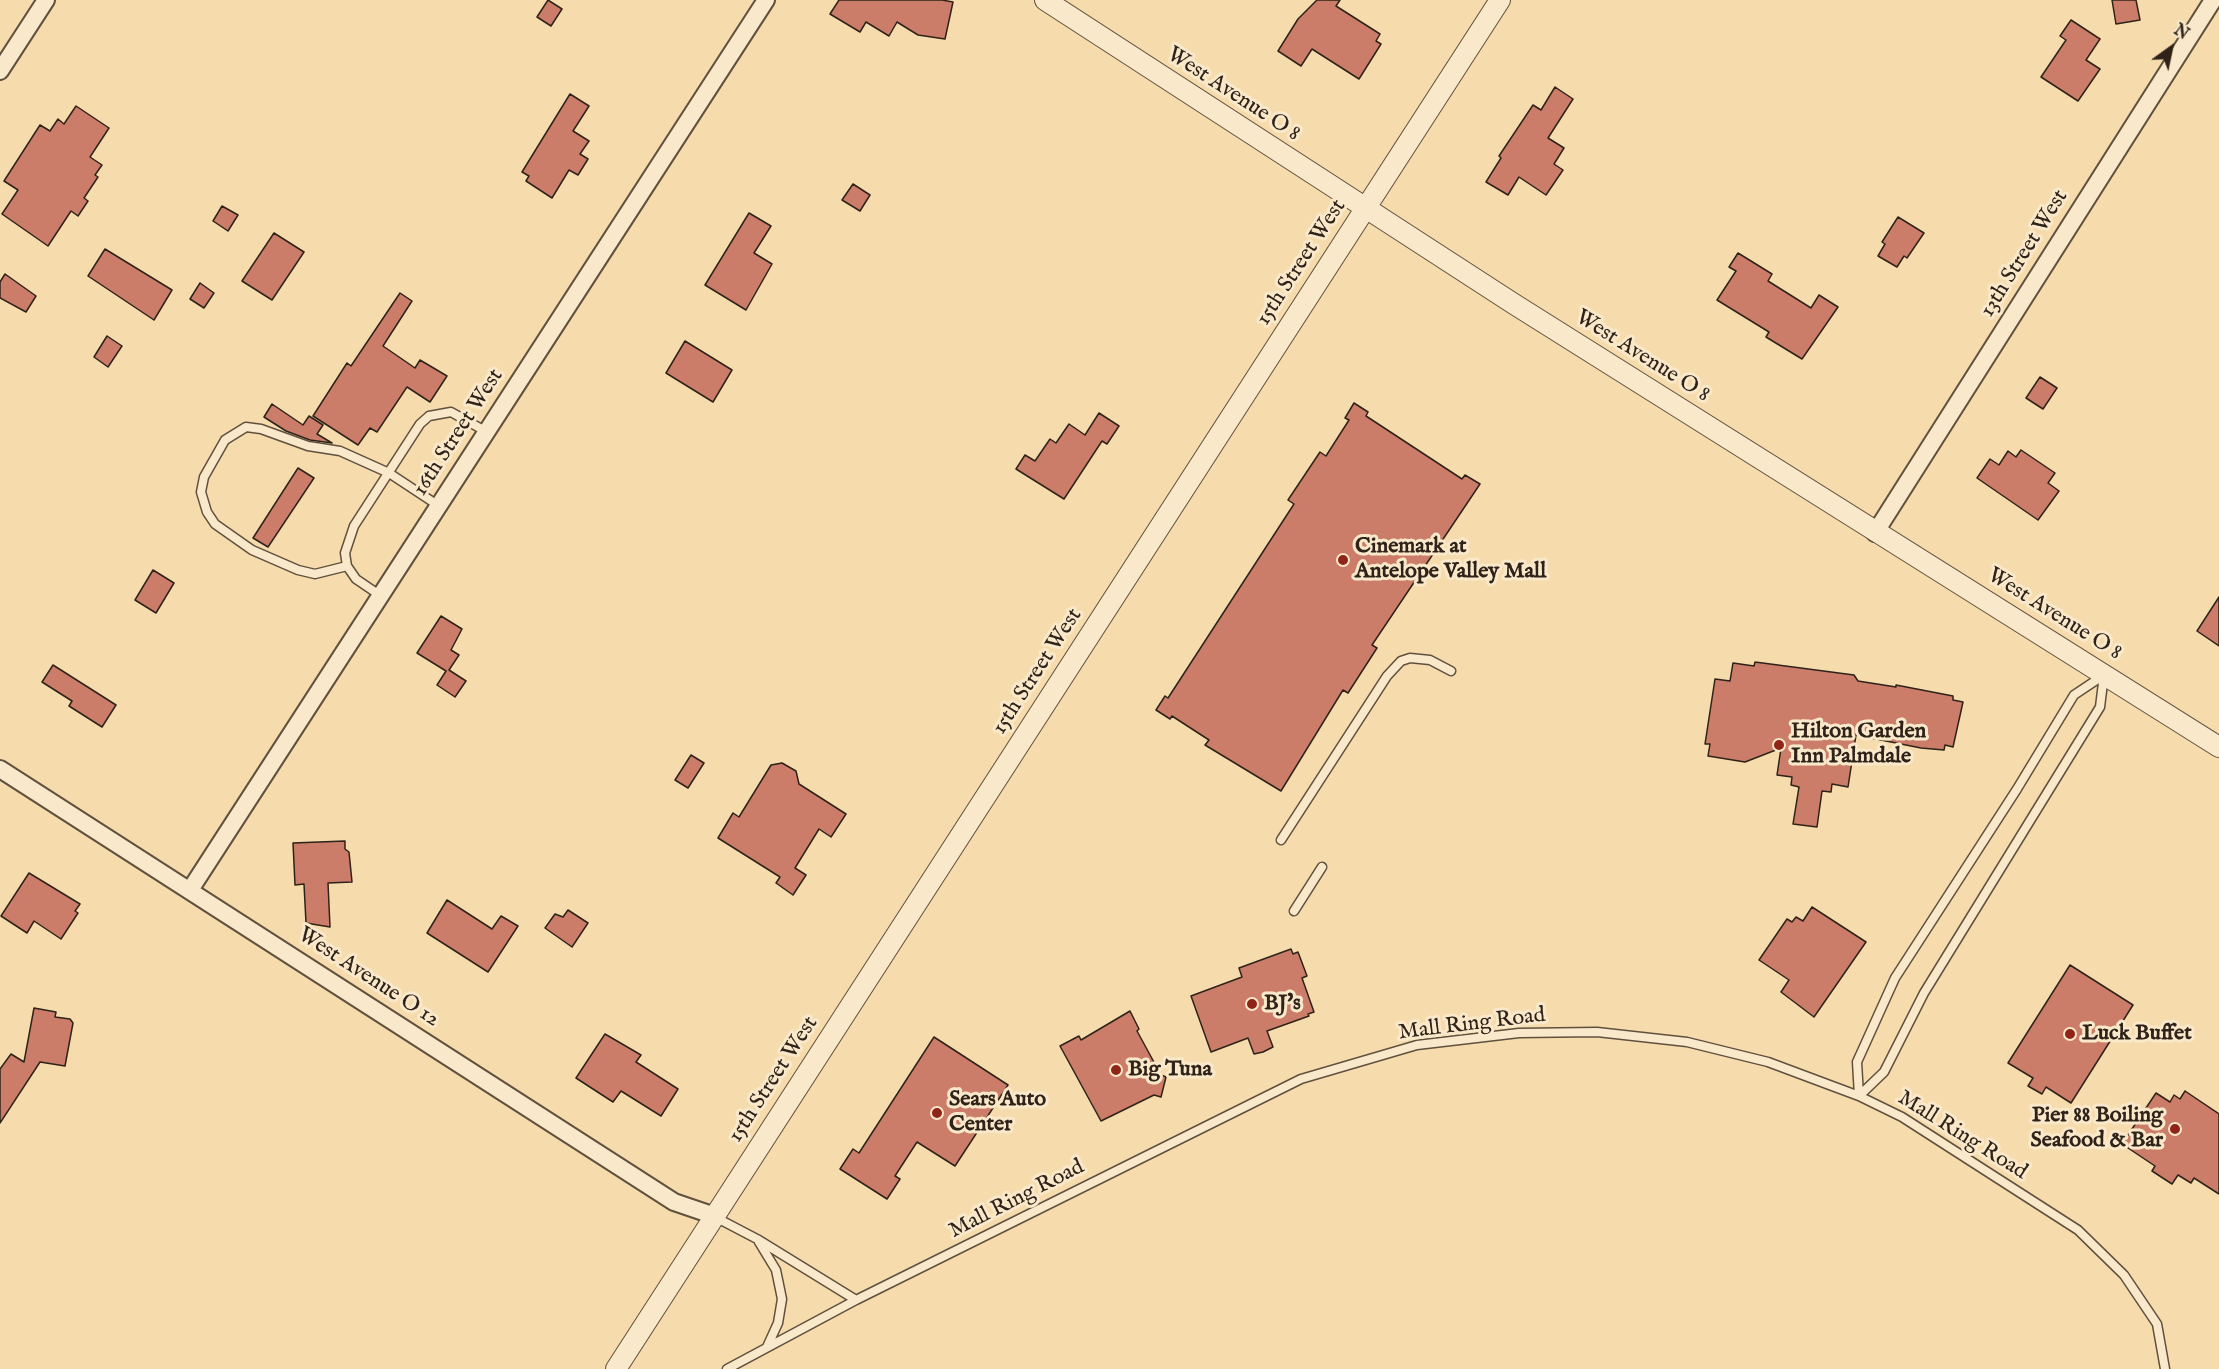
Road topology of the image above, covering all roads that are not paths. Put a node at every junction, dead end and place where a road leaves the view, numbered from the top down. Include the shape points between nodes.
1 (46, 0) edge
2 (766, 0) edge
3 (1045, 0) edge
4 (1500, 0) edge
5 (2213, 0) edge
6 (0, 71) edge
7 (1365, 209) junction
8 (487, 432) junction
9 (389, 472) junction
10 (440, 506) junction
11 (1875, 533) junction
12 (347, 566) junction
13 (381, 596) junction
14 (1451, 671) dead end
15 (2104, 675) junction
16 (2219, 747) edge
17 (0, 769) edge
18 (1281, 840) dead end
19 (1322, 867) dead end
20 (190, 890) junction
21 (1294, 911) dead end
22 (1859, 1096) junction
23 (715, 1216) junction
24 (757, 1239) junction
25 (856, 1300) junction
26 (767, 1347) junction
27 (616, 1369) edge
28 (727, 1369) edge
29 (2165, 1369) edge

1 - 6 street
2 - 8 street, 16th Street West
3 - 7 street, West Avenue O 8
4 - 7 street, 15th Street West
5 - 11 street, 13th Street West
7 - 11 street, West Avenue O 8
7 - 23 street, 15th Street West
8 - 9 lane via 451,412 429,416
8 - 10 street, 16th Street West
9 - 10 lane
9 - 12 lane via 348,540
9 - 12 lane via 340,451 308,446 246,427 225,440 204,477 201,492 207,512 220,530 244,545 278,564 315,574
10 - 13 street, 16th Street West
11 - 15 street, West Avenue O 8
12 - 13 lane via 356,579
13 - 20 street, 16th Street West
14 - 18 lane via 1430,660 1401,661 1387,676
15 - 16 street, West Avenue O 8
15 - 22 lane via 2100,707 1924,993 1884,1072
15 - 22 lane via 2074,694 1895,978 1857,1062
17 - 20 street, West Avenue O 12
19 - 21 lane
20 - 23 street, West Avenue O 12 via 674,1202
22 - 25 lane, Mall Ring Road via 1768,1062 1649,1037 1537,1032 1417,1046 1301,1079
22 - 29 lane, Mall Ring Road via 1902,1117 2078,1230 2124,1275 2157,1324
23 - 24 lane
23 - 27 street, 15th Street West
24 - 25 lane
24 - 26 lane via 776,1270 782,1299 778,1323
25 - 26 lane, Mall Ring Road
26 - 28 lane, Mall Ring Road

